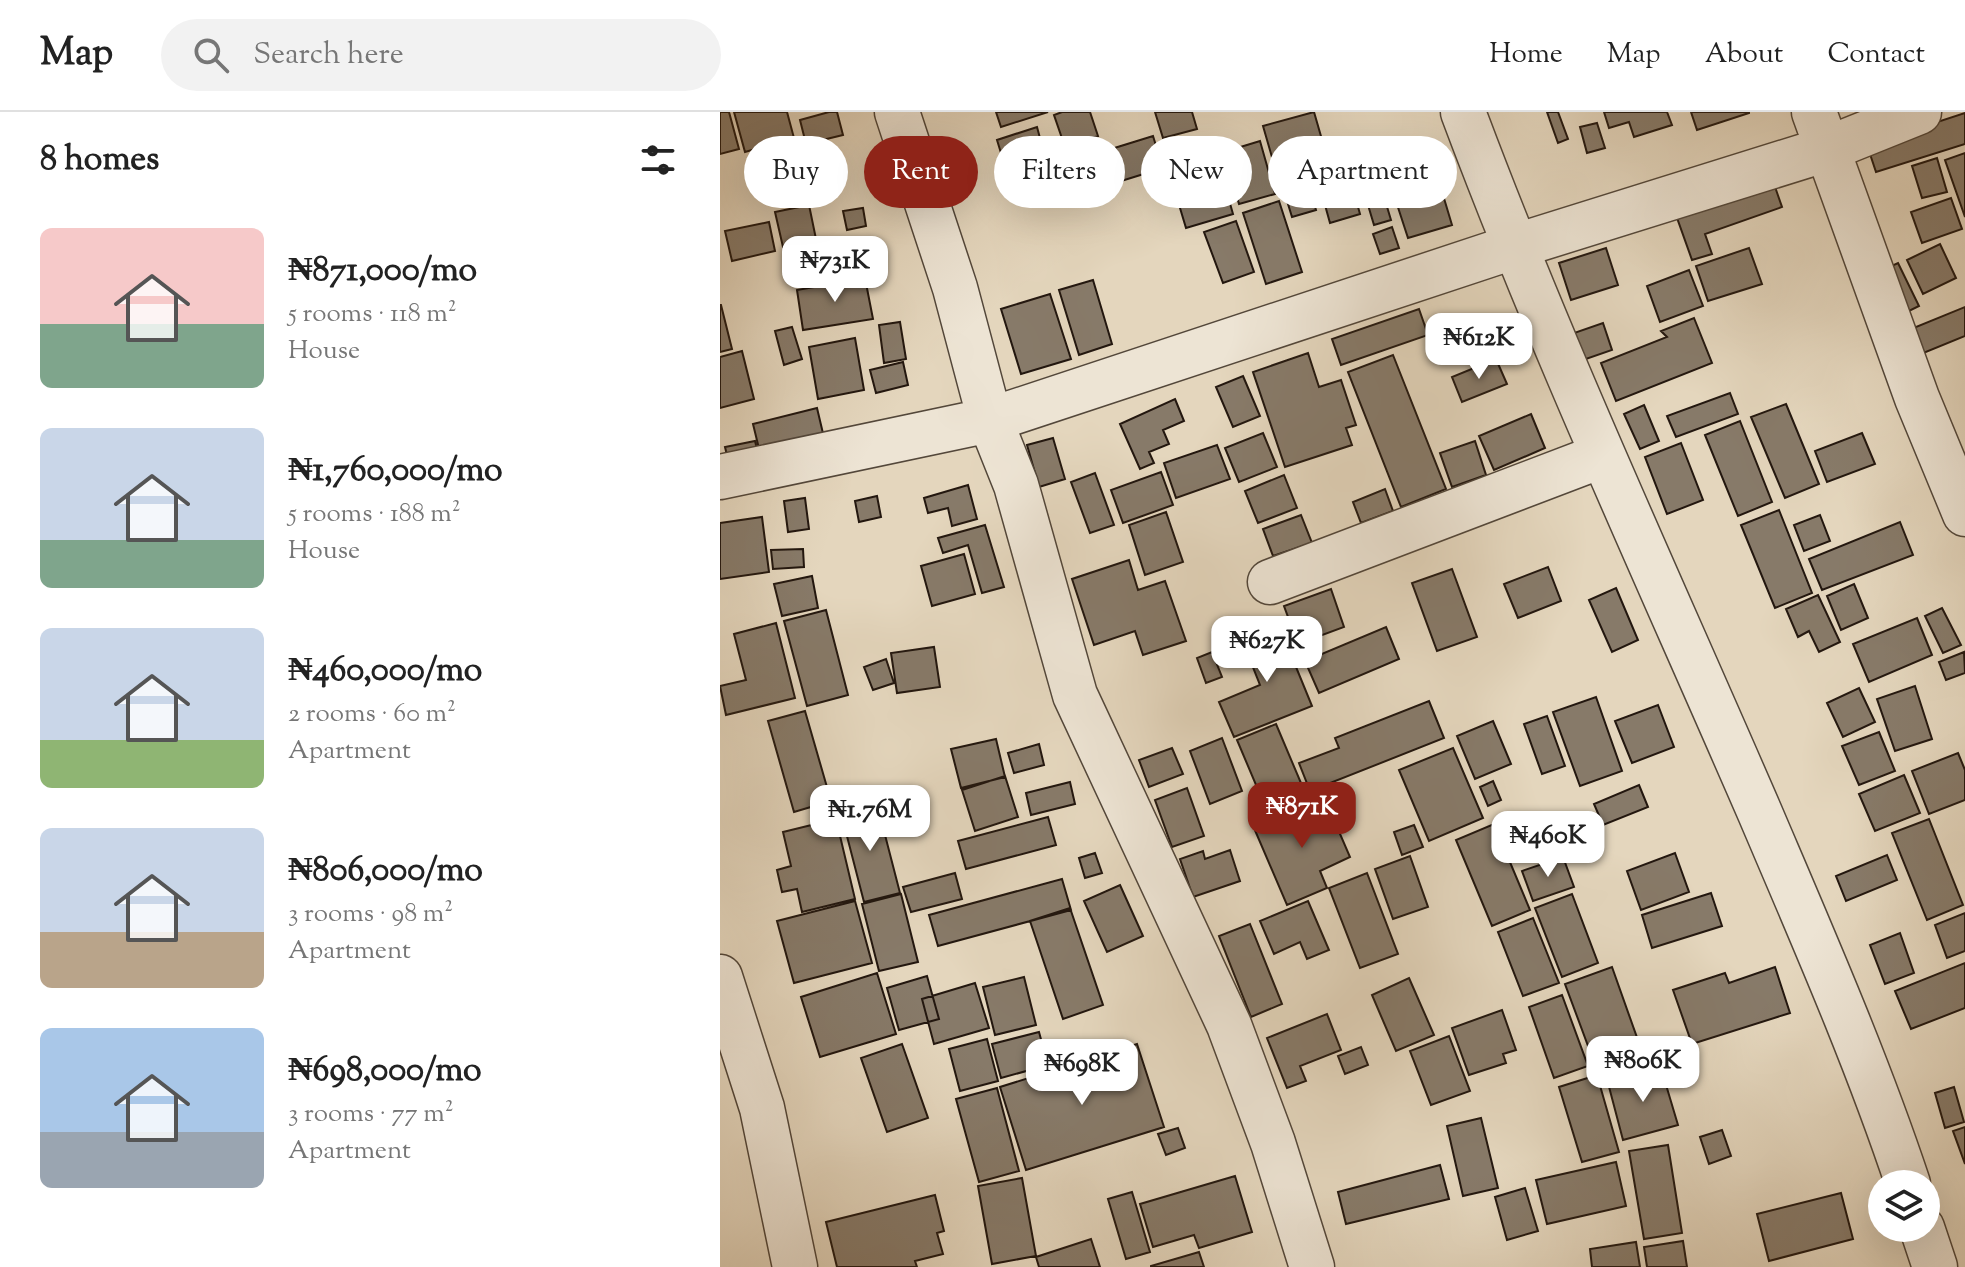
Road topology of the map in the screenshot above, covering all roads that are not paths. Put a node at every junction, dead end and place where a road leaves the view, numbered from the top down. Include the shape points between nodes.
1 (897, 112) edge
2 (1463, 112) edge
3 (1919, 112) edge
4 (1820, 130) edge
5 (1513, 247) junction
6 (990, 420) junction
7 (1601, 456) junction
8 (720, 477) edge
9 (1965, 514) edge
10 (1270, 582) dead end
11 (720, 977) edge
12 (1903, 1170) edge
13 (1927, 1242) edge
14 (795, 1267) edge
15 (1312, 1267) edge
16 (1935, 1267) edge

1 - 6 street via 955,288
2 - 5 street
3 - 4 street
4 - 5 street
4 - 9 street
5 - 6 street
5 - 7 street
6 - 8 street
6 - 15 street via 1016,485 1075,695 1229,1025
7 - 10 street
7 - 12 street via 1797,899
11 - 14 street via 762,1108
13 - 16 street

